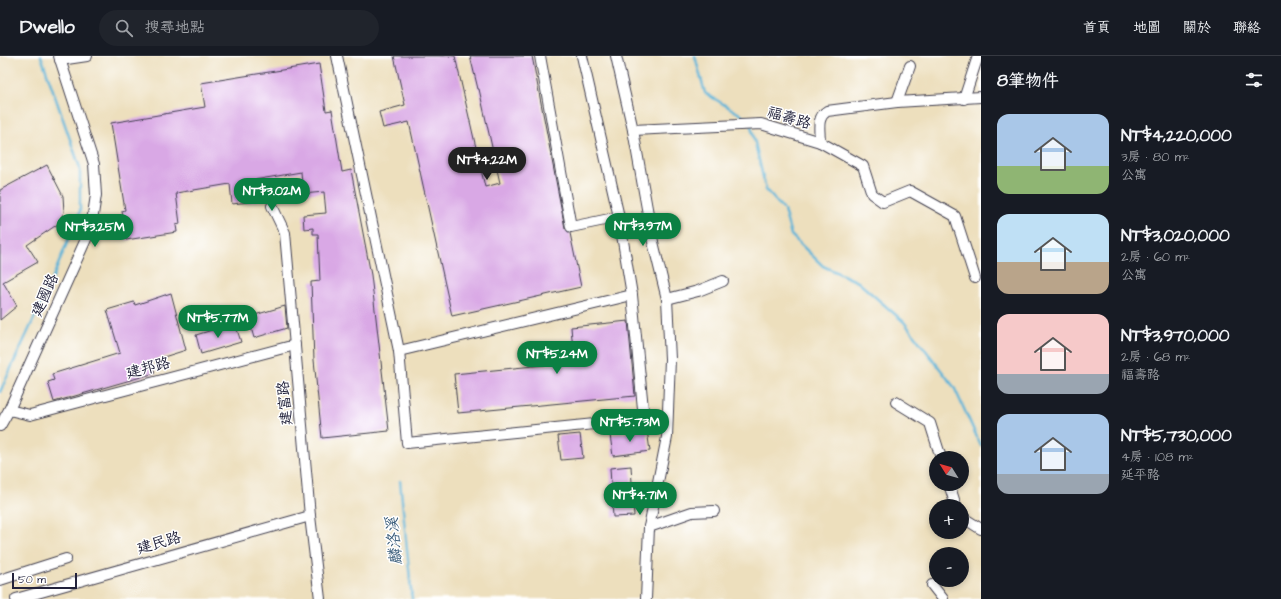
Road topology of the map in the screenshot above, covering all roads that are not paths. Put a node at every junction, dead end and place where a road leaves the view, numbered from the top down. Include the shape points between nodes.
1 (87, 56) edge
2 (337, 56) edge
3 (540, 56) edge
4 (582, 56) edge
5 (616, 56) edge
6 (978, 56) edge
7 (60, 58) edge
8 (910, 66) dead end
9 (981, 97) edge
10 (964, 99) junction
11 (897, 102) junction
12 (633, 130) junction
13 (820, 142) junction
14 (272, 206) dead end
15 (619, 217) junction
16 (975, 278) dead end
17 (723, 281) dead end
18 (632, 296) junction
19 (667, 299) junction
20 (295, 346) junction
21 (399, 351) junction
22 (896, 402) dead end
23 (9, 410) junction
24 (0, 426) edge
25 (939, 451) edge
26 (714, 510) dead end
27 (310, 516) junction
28 (969, 521) edge
29 (649, 526) junction
30 (981, 529) edge
31 (66, 559) dead end
32 (0, 580) edge
33 (934, 587) edge
34 (16, 599) edge
35 (320, 599) edge
36 (646, 599) edge
37 (943, 599) edge

1 - 7 street
2 - 21 street
3 - 15 street via 571,227
4 - 15 street
5 - 12 street
6 - 10 street
7 - 23 street, 建國路 via 94,164 96,195 92,228
8 - 11 street
9 - 10 street, 福壽路
10 - 11 street, 福壽路
11 - 13 street, 福壽路 via 828,111 822,114 819,119
12 - 13 street, 福壽路 via 761,124
12 - 19 street via 653,242
13 - 16 street via 863,166 872,194 882,202 910,191 955,216
14 - 20 street, 建富路 via 285,233
15 - 18 street
17 - 19 street
18 - 21 street
18 - 21 street via 644,419 408,443
19 - 29 street via 670,359 667,437
20 - 23 street, 建邦路 via 30,415
20 - 27 street, 建富路
22 - 25 street via 930,423
23 - 24 street, 建國路
26 - 29 street via 692,512
27 - 34 street, 建民路
27 - 35 street, 建富路
28 - 30 street
29 - 36 street
31 - 32 street
33 - 37 street

